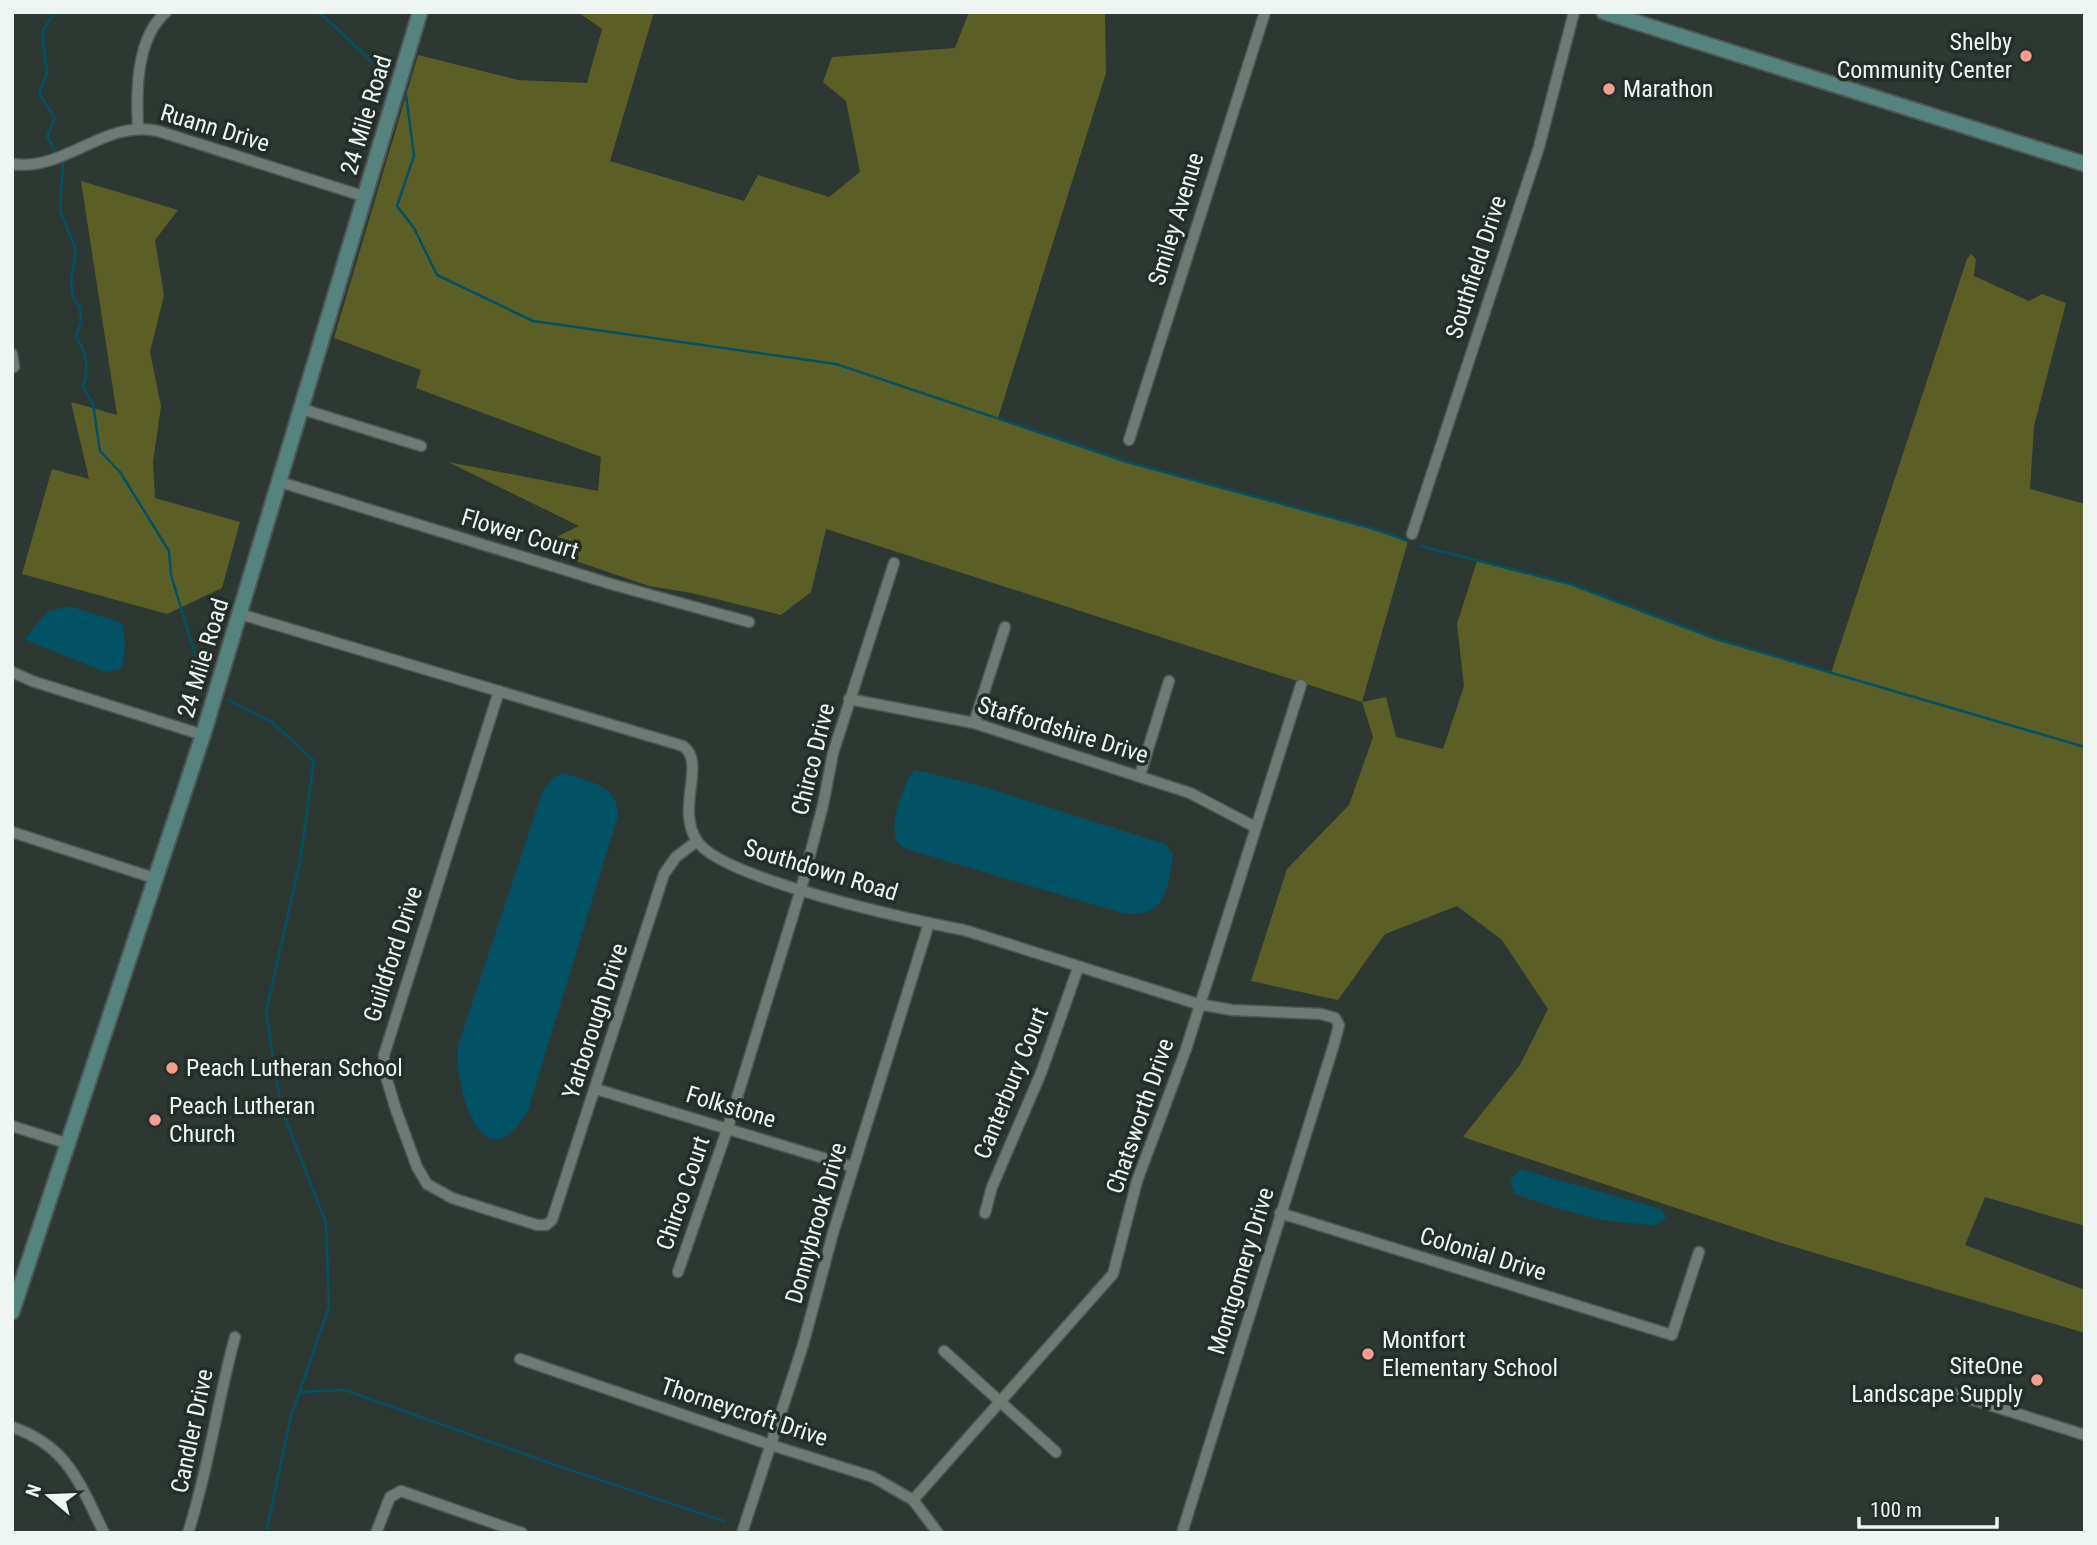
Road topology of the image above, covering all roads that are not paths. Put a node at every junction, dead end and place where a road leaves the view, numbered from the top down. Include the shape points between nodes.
1 (166, 12) edge
2 (420, 12) edge
3 (1265, 12) edge
4 (1574, 12) edge
5 (1604, 12) edge
6 (138, 128) junction
7 (12, 164) edge
8 (2085, 164) edge
9 (366, 197) junction
10 (12, 354) edge
11 (14, 367) edge
12 (302, 409) junction
13 (1129, 440) dead end
14 (421, 446) dead end
15 (280, 482) junction
16 (1412, 534) dead end
17 (894, 563) dead end
18 (240, 614) junction
19 (749, 621) dead end
20 (1005, 627) dead end
21 (12, 672) edge
22 (1169, 681) dead end
23 (1301, 685) dead end
24 (499, 691) junction
25 (849, 699) junction
26 (974, 723) junction
27 (203, 735) junction
28 (1140, 775) junction
29 (1255, 827) junction
30 (12, 832) edge
31 (697, 841) junction
32 (157, 879) junction
33 (801, 889) junction
34 (929, 923) junction
35 (1078, 968) junction
36 (1198, 1004) junction
37 (1338, 1021) joint
38 (596, 1089) junction
39 (12, 1126) edge
40 (728, 1127) junction
41 (69, 1144) junction
42 (853, 1167) junction
43 (985, 1213) dead end
44 (1280, 1213) junction
45 (549, 1223) joint
46 (1699, 1252) dead end
47 (678, 1272) dead end
48 (12, 1312) edge
49 (235, 1337) dead end
50 (944, 1352) dead end
51 (520, 1359) dead end
52 (1951, 1393) dead end
53 (1002, 1404) junction
54 (12, 1427) edge
55 (2085, 1435) edge
56 (771, 1445) junction
57 (1056, 1452) dead end
58 (914, 1500) junction
59 (104, 1533) edge
60 (188, 1533) edge
61 (376, 1533) edge
62 (520, 1533) edge
63 (742, 1533) edge
64 (938, 1533) edge
65 (1182, 1533) edge

1 - 6 street via 139,71
2 - 9 street, 24 Mile Road
3 - 13 street, Smiley Avenue
4 - 16 street, Southfield Drive via 1539,147
5 - 8 street
6 - 7 street, Ruann Drive via 98,138 55,159
6 - 9 street, Ruann Drive
9 - 12 street, 24 Mile Road
10 - 11 street
12 - 14 street
12 - 15 street, 24 Mile Road
15 - 18 street, 24 Mile Road
15 - 19 street, Flower Court via 611,584
17 - 25 street, Chirco Drive
18 - 24 street
18 - 27 street, 24 Mile Road
20 - 26 street
21 - 27 street
22 - 28 street
23 - 29 street, Chatsworth Drive
24 - 31 street via 689,750 694,770 687,808
24 - 45 street, Guildford Drive via 385,1047 384,1070 427,1184 452,1198 537,1225
25 - 26 street, Staffordshire Drive
25 - 33 street, Chirco Drive
26 - 28 street, Staffordshire Drive
27 - 32 street, 24 Mile Road
28 - 29 street, Staffordshire Drive via 1190,793
29 - 36 street, Chatsworth Drive
30 - 32 street
31 - 33 street, Southdown Road via 728,864
31 - 38 street, Yarborough Drive via 676,857 664,874
32 - 41 street, 24 Mile Road
33 - 34 street, Southdown Road
33 - 40 street, Chirco Drive
34 - 35 street, Southdown Road
34 - 42 street, Donnybrook Drive
35 - 36 street, Southdown Road
35 - 43 street, Canterbury Court
36 - 37 street, Southdown Road via 1321,1014
36 - 53 street, Chatsworth Drive via 1137,1181 1113,1274
37 - 44 street, Montgomery Drive
38 - 40 street, Folkstone
38 - 45 street, Yarborough Drive
39 - 41 street
40 - 42 street, Folkstone
40 - 47 street, Chirco Court
41 - 48 street, 24 Mile Road
42 - 56 street, Donnybrook Drive
44 - 46 street, Colonial Drive via 1672,1335
44 - 65 street, Montgomery Drive
49 - 60 street, Candler Drive via 218,1400 209,1462
50 - 53 street
51 - 56 street, Thorneycroft Drive
52 - 55 street
53 - 57 street
53 - 58 street, Chatsworth Drive
54 - 59 street via 58,1452
56 - 58 street, Thorneycroft Drive via 873,1477
56 - 63 street, Donnybrook Drive
58 - 64 street, Thorneycroft Drive
61 - 62 street via 388,1500 395,1492 406,1492

